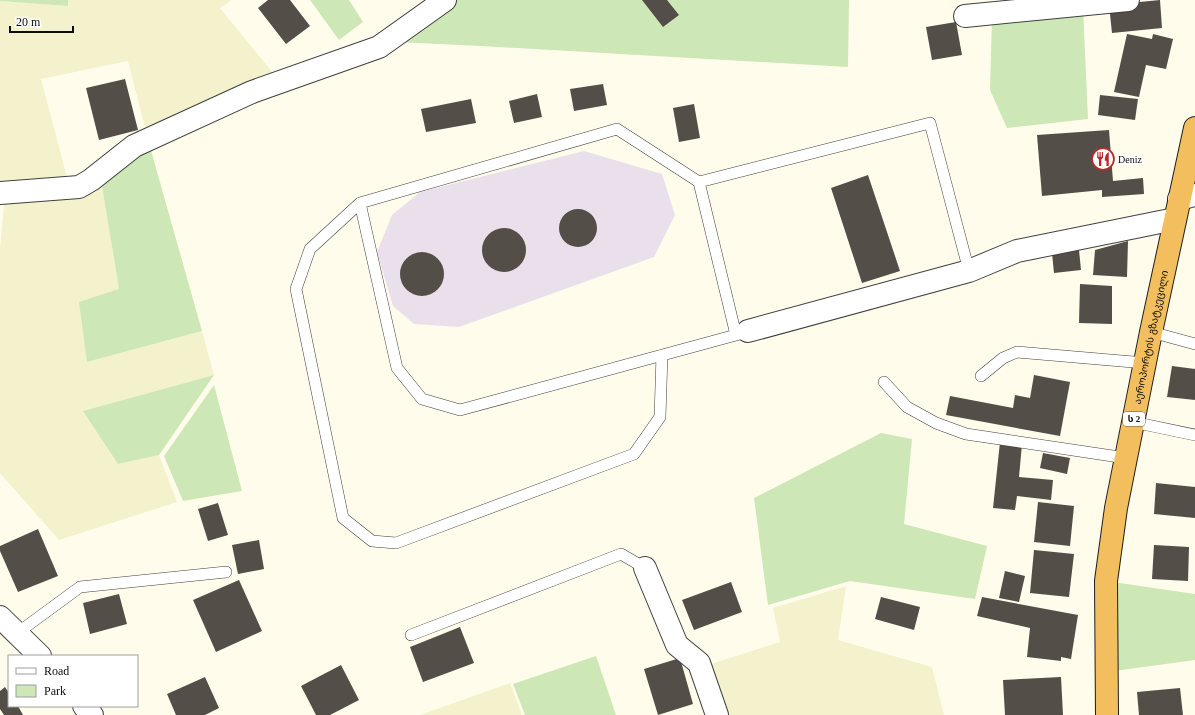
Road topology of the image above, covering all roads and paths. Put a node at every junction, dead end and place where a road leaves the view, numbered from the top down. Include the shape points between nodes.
1 (445, 0) edge
2 (1128, 0) edge
3 (965, 16) dead end
4 (1195, 128) edge
5 (698, 182) junction
6 (0, 193) edge
7 (360, 203) junction
8 (1183, 204) edge
9 (969, 271) junction
10 (1152, 332) junction
11 (742, 333) junction
12 (1195, 344) edge
13 (662, 355) junction
14 (1145, 363) junction
15 (981, 376) dead end
16 (884, 382) dead end
17 (1133, 422) junction
18 (1195, 435) edge
19 (1126, 458) junction
20 (646, 568) joint
21 (226, 572) dead end
22 (5, 625) edge
23 (411, 635) dead end
24 (39, 655) edge
25 (85, 707) edge
26 (92, 715) edge
27 (717, 715) edge
28 (1107, 715) edge

1 - 6 street via 379,47 252,92 134,146 79,187
2 - 3 street
4 - 8 highway, აეროპორტის გზატკეცილი / ს 2
5 - 7 lane via 617,129
5 - 9 lane via 930,123
5 - 11 lane
7 - 13 lane via 397,368 422,399 460,410
7 - 13 lane via 310,249 296,289 343,518 372,541 396,544 634,454 660,417
8 - 9 street via 1017,251
8 - 10 highway, აეროპორტის გზატკეცილი / ს 2
9 - 11 street
10 - 12 lane
10 - 14 highway, აეროპორტის გზატკეცილი / ს 2
11 - 13 lane
14 - 15 lane via 1018,352 1003,358
14 - 17 highway, აეროპორტის გზატკეცილი / ს 2
16 - 19 lane via 907,406 936,423 966,434
17 - 18 lane
17 - 19 highway, აეროპორტის გზატკეცილი / ს 2
19 - 28 highway, აეროპორტის გზატკეცილი / ს 2 via 1106,581
20 - 23 lane via 621,554
20 - 27 street via 677,645 699,663
21 - 22 lane via 80,587
22 - 24 street
25 - 26 street

